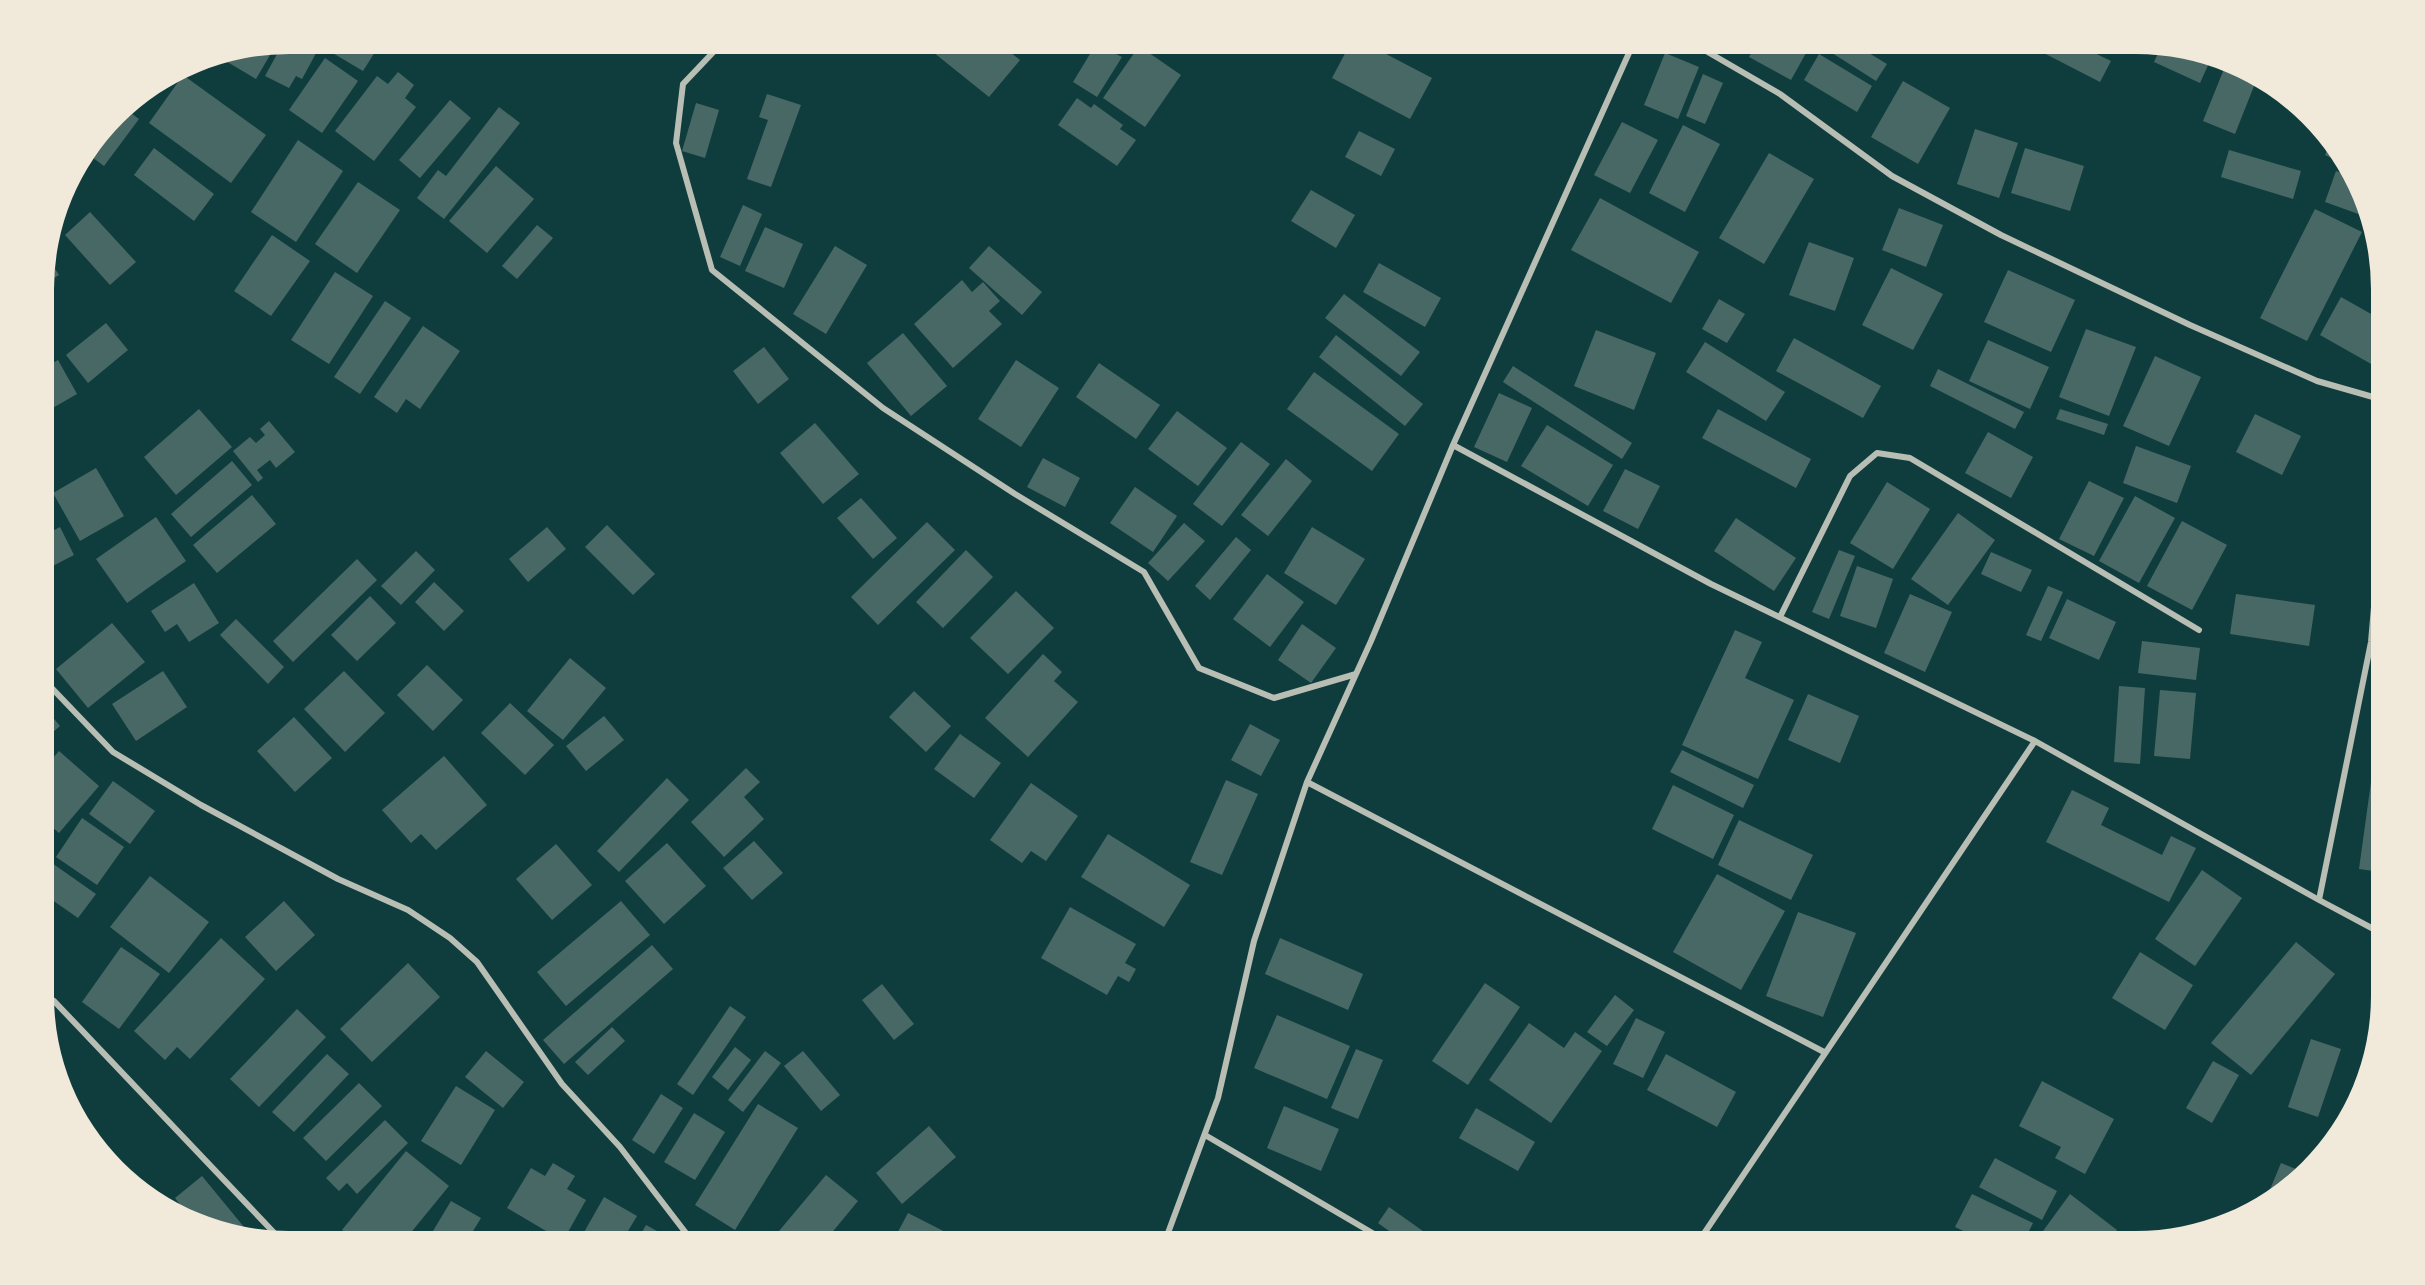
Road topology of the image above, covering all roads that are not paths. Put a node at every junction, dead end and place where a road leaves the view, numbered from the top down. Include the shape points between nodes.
1 (712, 54) edge
2 (1629, 54) edge
3 (1711, 54) edge
4 (2371, 396) edge
5 (1453, 445) junction
6 (1780, 617) junction
7 (2199, 630) dead end
8 (2371, 642) edge
9 (1356, 674) junction
10 (54, 690) edge
11 (2035, 741) junction
12 (1307, 782) junction
13 (2319, 900) junction
14 (2371, 928) edge
15 (54, 1001) edge
16 (1824, 1052) junction
17 (1204, 1135) junction
18 (271, 1230) edge
19 (684, 1231) edge
20 (1170, 1231) edge
21 (1369, 1231) edge
22 (1706, 1231) edge

1 - 9 street via 683,84 676,143 712,270 883,408 1144,572 1199,668 1274,698
2 - 5 street
3 - 4 street via 1780,94 1892,176 2001,235 2317,381
5 - 6 street
5 - 9 street
6 - 7 street via 1850,476 1877,453 1910,458
6 - 11 street
8 - 13 street
9 - 12 street
10 - 19 street via 113,752 338,879 408,910 464,950 477,962 562,1084 620,1147
11 - 13 street
11 - 16 street
12 - 16 street
12 - 17 street via 1254,941 1218,1098
13 - 14 street
15 - 18 street
16 - 22 street
17 - 20 street
17 - 21 street

